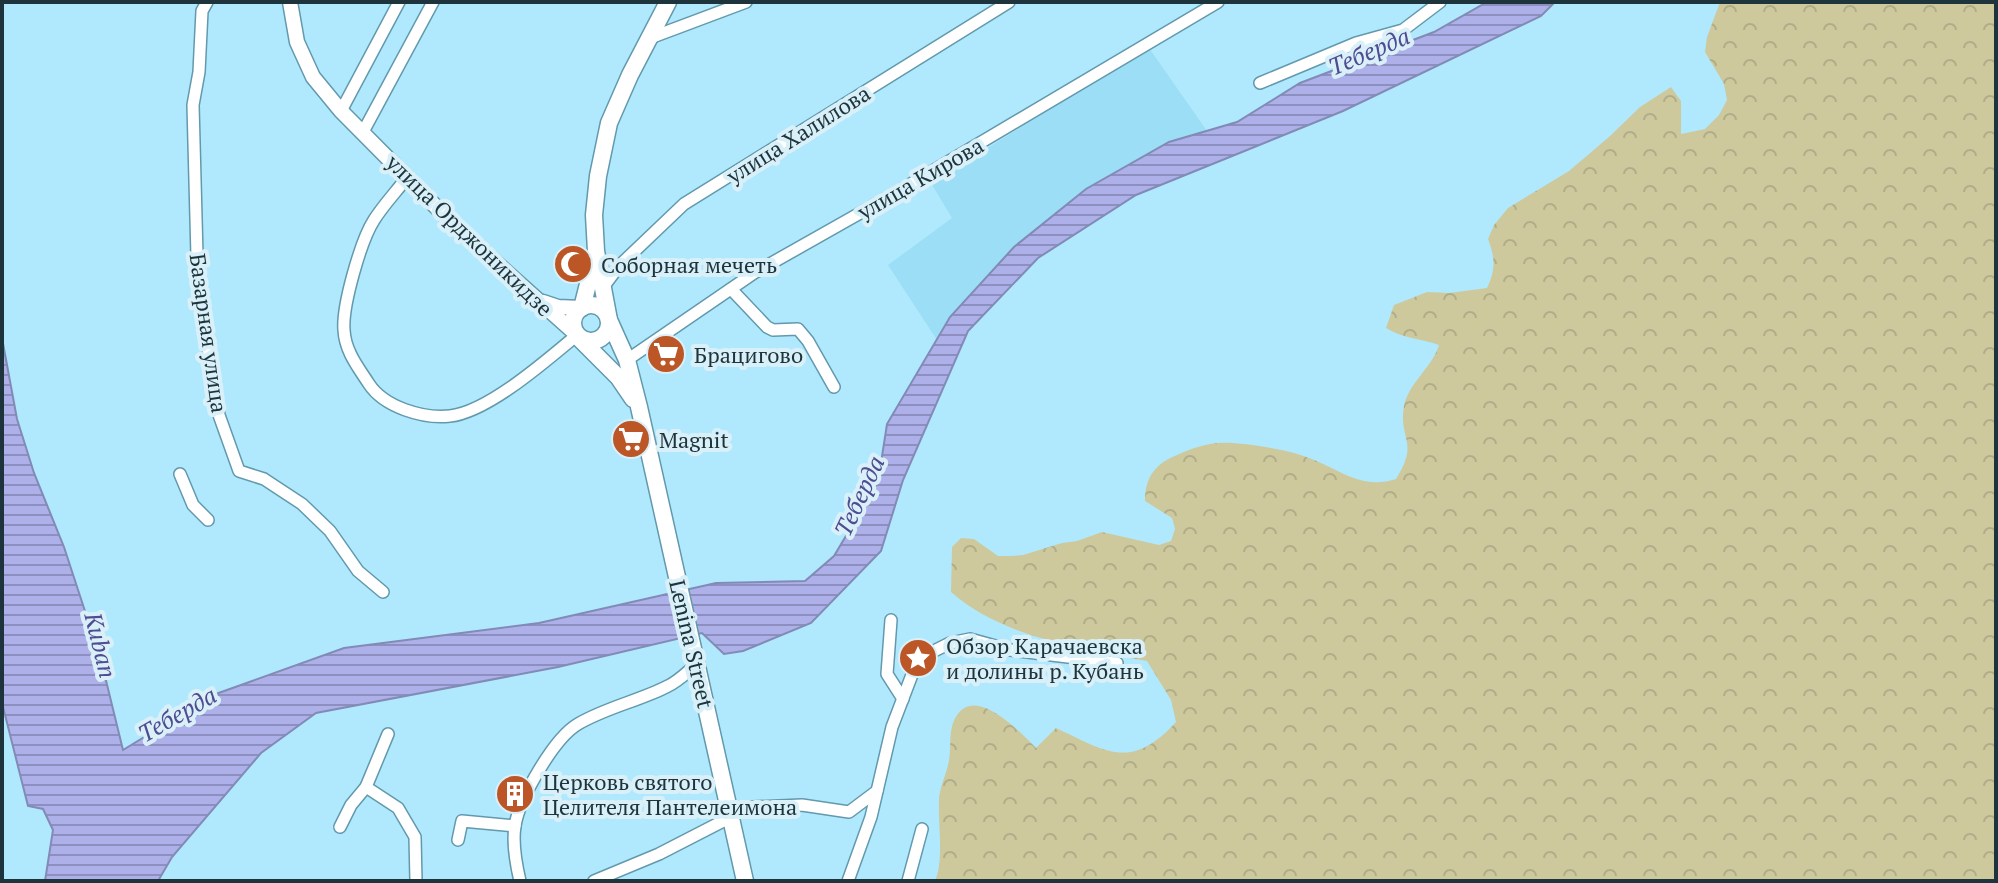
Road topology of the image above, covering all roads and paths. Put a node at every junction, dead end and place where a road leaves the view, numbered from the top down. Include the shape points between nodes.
1 (207, 2) edge
2 (290, 2) edge
3 (399, 2) edge
4 (433, 2) edge
5 (668, 2) edge
6 (746, 2) edge
7 (1009, 2) edge
8 (1218, 2) edge
9 (1436, 3) edge
10 (650, 38) junction
11 (1260, 83) dead end
12 (341, 111) junction
13 (363, 132) junction
14 (408, 176) junction
15 (596, 251) junction
16 (604, 286) junction
17 (731, 289) junction
18 (535, 299) junction
19 (582, 308) junction
20 (609, 320) junction
21 (577, 335) junction
22 (627, 360) junction
23 (834, 387) dead end
24 (639, 407) junction
25 (180, 474) dead end
26 (208, 520) dead end
27 (383, 592) dead end
28 (891, 620) dead end
29 (696, 656) junction
30 (1117, 663) dead end
31 (903, 699) junction
32 (388, 734) dead end
33 (366, 787) junction
34 (877, 791) junction
35 (730, 813) junction
36 (515, 826) junction
37 (340, 827) dead end
38 (922, 829) dead end
39 (458, 840) dead end
40 (416, 881) edge
41 (520, 881) edge
42 (594, 881) edge
43 (745, 881) edge
44 (848, 881) edge
45 (908, 881) edge

1 - 27 street, Базарная улица via 193,105 197,256 219,415 239,471 264,479 302,504 330,531 358,571
2 - 12 street, улица Орджоникидзе via 297,42 316,80
3 - 12 street
4 - 13 street
5 - 10 main road, Lenina Street
6 - 10 street
7 - 16 street, улица Халилова via 684,204
8 - 17 street, улица Кирова
9 - 11 street via 1403,30 1356,43
10 - 15 main road, Lenina Street via 609,123 594,215
12 - 13 street, улица Орджоникидзе
13 - 14 street, улица Орджоникидзе
14 - 18 street, улица Орджоникидзе
14 - 21 street via 372,222 344,302 351,357 376,395 397,408 426,413 449,416 473,409
15 - 16 main road, Lenina Street
15 - 19 main road, Lenina Street
16 - 20 main road, Lenina Street
17 - 22 street, улица Кирова
17 - 23 street via 767,327 798,329
18 - 19 street
18 - 21 street, улица Орджоникидзе
19 - 20 main road via 599,306
19 - 21 main road via 573,323
20 - 21 main road via 609,328 597,340
20 - 22 main road, Lenina Street
21 - 24 main road, Lenina Street
22 - 24 main road, Lenina Street
24 - 29 main road, Lenina Street
25 - 26 street via 193,505
28 - 31 street via 887,674
29 - 35 main road, Lenina Street
29 - 36 street via 670,686 574,726 552,750
30 - 31 street via 1010,650 970,639 918,659
31 - 34 street
32 - 33 street
33 - 37 street
33 - 40 street via 398,808 415,837
34 - 35 street via 849,812 802,805
34 - 44 street
35 - 42 street via 659,854
35 - 43 main road, Lenina Street
36 - 39 street via 462,821
36 - 41 street
38 - 45 street

